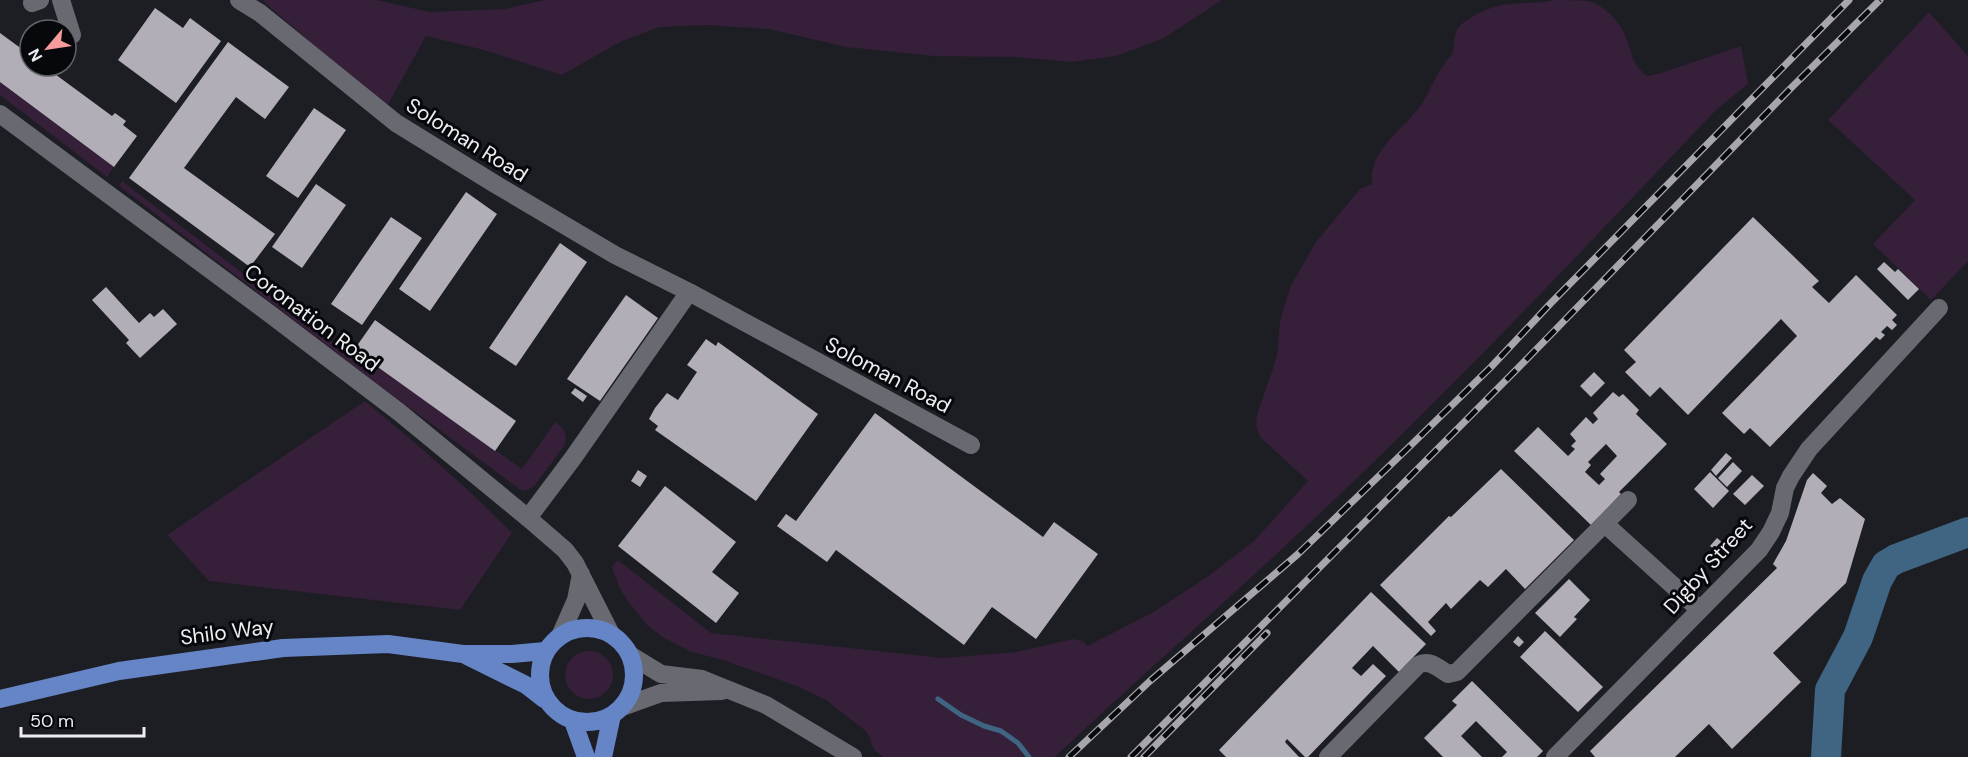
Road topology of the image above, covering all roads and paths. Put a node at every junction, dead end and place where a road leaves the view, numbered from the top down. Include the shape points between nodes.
1 (61, 0) edge
2 (239, 0) edge
3 (67, 18) edge
4 (0, 114) edge
5 (689, 292) junction
6 (1939, 308) dead end
7 (971, 445) dead end
8 (1628, 500) dead end
9 (528, 518) junction
10 (1605, 524) junction
11 (581, 574) junction
12 (1700, 610) junction
13 (561, 634) junction
14 (611, 634) junction
15 (545, 651) junction
16 (463, 654) junction
17 (630, 655) junction
18 (730, 690) junction
19 (0, 699) edge
20 (544, 699) junction
21 (617, 711) junction
22 (573, 721) junction
23 (586, 757) edge
24 (603, 757) edge
25 (853, 757) edge
26 (1328, 757) edge
27 (1555, 757) edge

1 - 3 street
2 - 5 street, Soloman Road via 411,133 615,255
4 - 9 street, Coronation Road via 390,405
5 - 7 street, Soloman Road
5 - 9 street
6 - 12 street, Digby Street via 1809,449 1785,488 1780,513 1759,550
8 - 10 street
9 - 11 street, Coronation Road via 565,550
10 - 12 street
10 - 26 street via 1456,672 1448,674 1427,663 1418,665
11 - 13 street via 576,600
11 - 14 street, Coronation Road
12 - 27 street, Digby Street
13 - 14 main road via 592,628
13 - 15 main road
14 - 17 main road
15 - 16 main road, Shilo Way
15 - 20 main road via 539,669
16 - 19 main road, Shilo Way via 388,644 283,648 119,671
16 - 20 main road, Shilo Way
17 - 18 street via 661,674 702,679
17 - 21 main road via 636,678 633,692
18 - 21 street via 661,693
18 - 25 street via 766,705
20 - 22 main road
21 - 22 main road via 591,722
21 - 24 main road
22 - 23 main road

